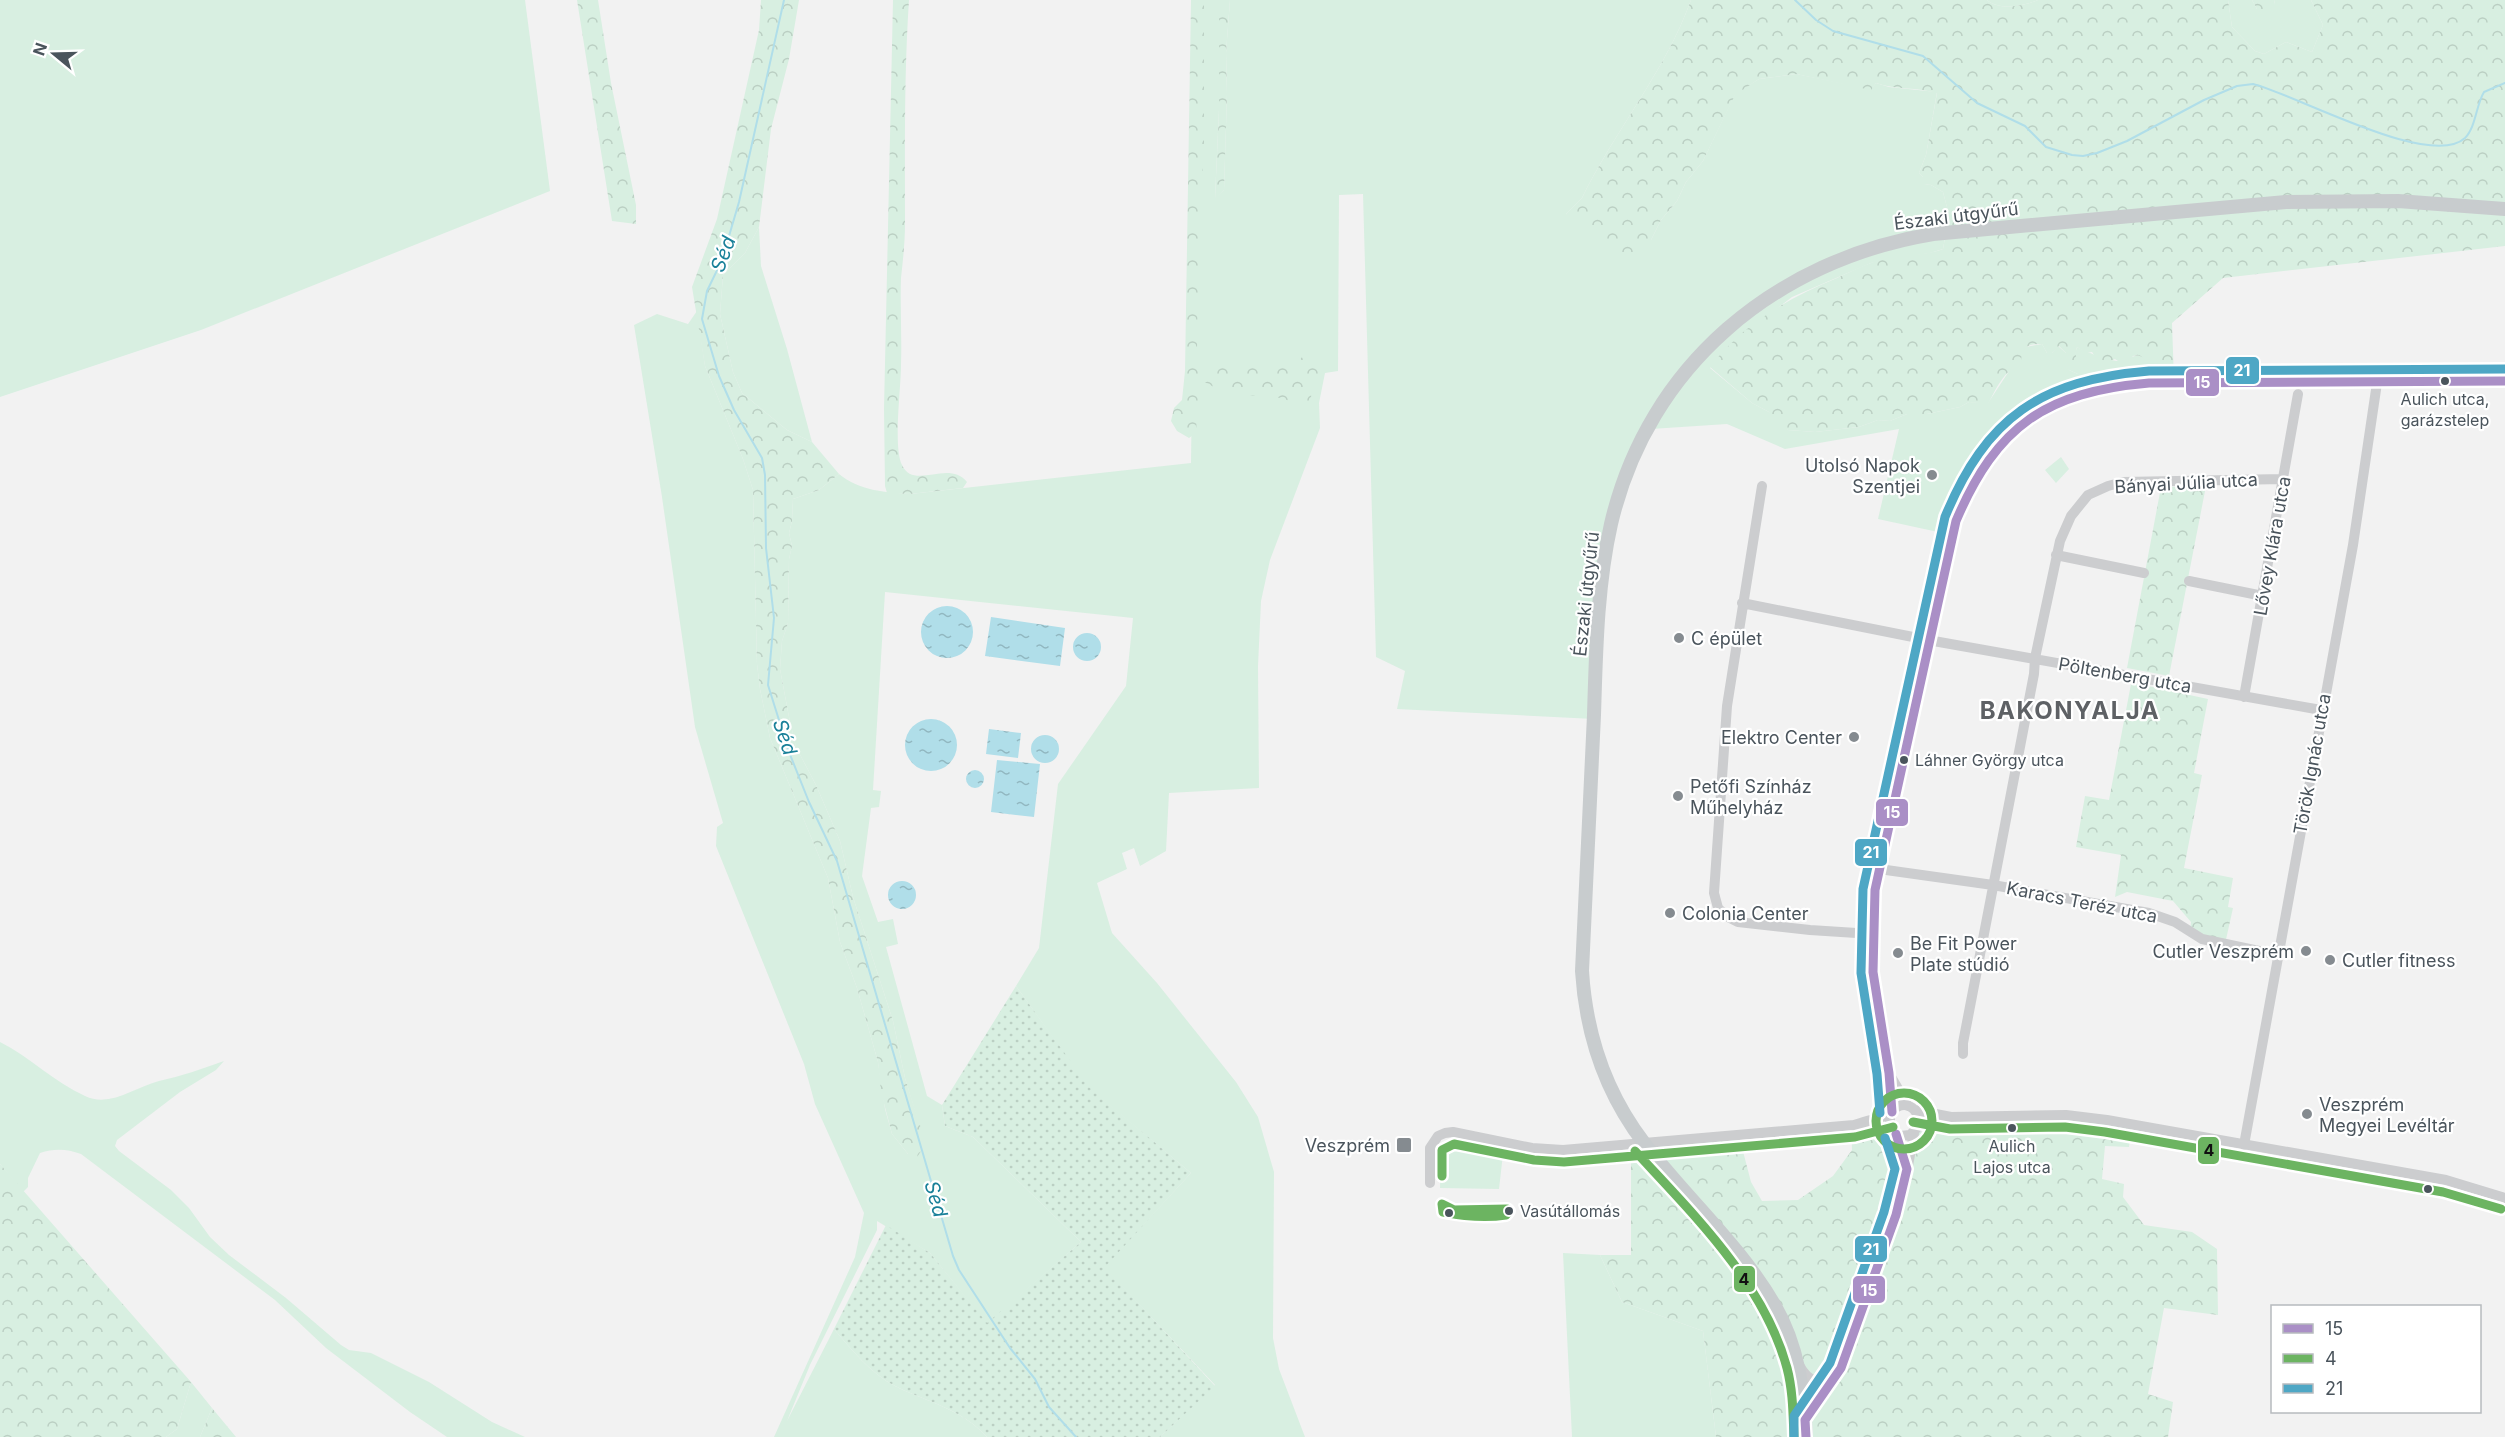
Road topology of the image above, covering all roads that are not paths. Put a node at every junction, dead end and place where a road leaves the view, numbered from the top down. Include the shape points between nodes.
1 (2505, 209) edge
2 (2505, 381) edge
3 (2378, 383) junction
4 (2298, 394) dead end
5 (2283, 480) junction
6 (1761, 486) dead end
7 (2056, 555) junction
8 (2144, 573) dead end
9 (2189, 581) dead end
10 (2263, 596) junction
11 (1742, 603) junction
12 (1928, 640) junction
13 (2035, 658) junction
14 (2244, 697) junction
15 (2321, 710) junction
16 (1879, 869) junction
17 (1993, 885) junction
18 (1872, 934) junction
19 (2278, 955) junction
20 (1963, 1054) dead end
21 (1889, 1073) junction
22 (1911, 1108) junction
23 (1891, 1113) junction
24 (1951, 1116) junction
25 (1854, 1125) junction
26 (1916, 1130) junction
27 (1893, 1131) junction
28 (1644, 1143) junction
29 (2244, 1144) junction
30 (1907, 1169) junction
31 (1430, 1183) dead end
32 (2505, 1198) edge
33 (1798, 1363) junction
34 (1841, 1368) junction
35 (1805, 1420) junction
36 (1806, 1437) edge

1 - 28 main road, Északi útgyűrű via 2398,201 2286,202 1915,237 1820,267 1767,298 1705,349 1668,398 1632,461 1611,524 1600,607 1582,971 1588,1028 1601,1069
2 - 3 street
3 - 12 street via 2130,384 2067,398 2036,414 1992,452 1963,502
3 - 15 street, Török Ignác utca
4 - 5 street, Lővey Klára utca
5 - 7 street, Bányai Júlia utca via 2115,483 2092,493 2077,506
5 - 10 street, Lővey Klára utca
6 - 11 street
7 - 8 street
7 - 13 street, Bányai Júlia utca
9 - 10 street
10 - 14 street, Lővey Klára utca
11 - 12 street, Pöltenberg utca
11 - 18 street via 1727,706 1715,903 1722,913 1738,922
12 - 13 street, Pöltenberg utca
12 - 16 street
13 - 14 street, Pöltenberg utca
13 - 17 street, Bányai Júlia utca
14 - 15 street, Pöltenberg utca
15 - 19 street, Török Ignác utca
16 - 17 street, Karacs Teréz utca
16 - 18 street
17 - 19 street, Karacs Teréz utca via 2149,913 2175,922 2202,939
17 - 20 street, Bányai Júlia utca
18 - 21 street via 1873,972
19 - 29 street, Török Ignác utca
21 - 22 street
21 - 23 street
22 - 23 street via 1899,1106
22 - 24 street
22 - 26 street via 1919,1118
23 - 25 street
23 - 27 street
24 - 26 street
24 - 29 street via 2066,1115
25 - 27 street
25 - 28 street
26 - 27 street via 1906,1136
26 - 30 street
27 - 30 street
28 - 31 street via 1551,1150 1445,1133 1430,1148
28 - 33 main road, Északi útgyűrű via 1726,1237 1774,1305
29 - 32 street via 2446,1180
30 - 34 street via 1896,1215
33 - 34 street via 1808,1378 1819,1381 1827,1380
33 - 35 main road, Északi útgyűrű
34 - 35 street
35 - 36 main road, Északi útgyűrű

